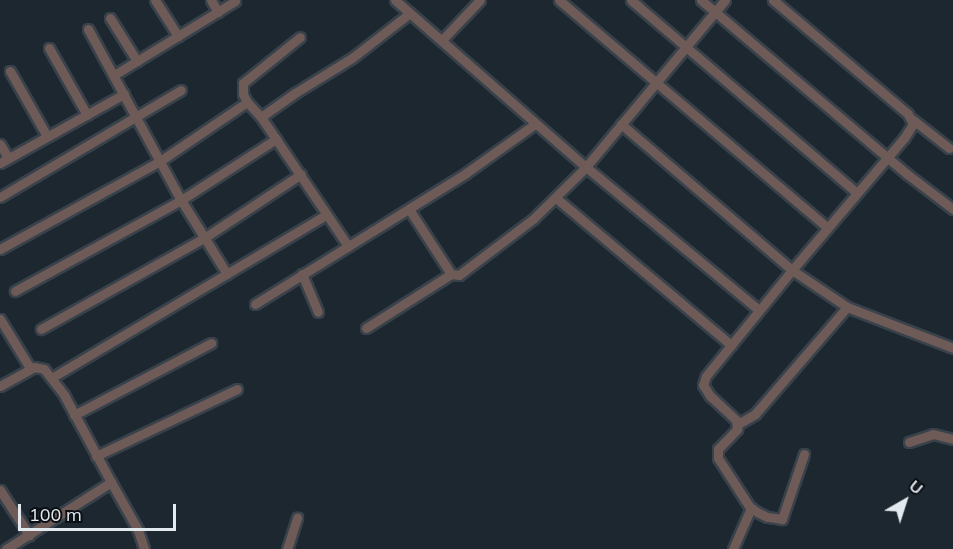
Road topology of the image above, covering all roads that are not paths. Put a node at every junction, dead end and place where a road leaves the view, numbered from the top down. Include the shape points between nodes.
1 (155, 0) edge
2 (211, 0) edge
3 (395, 0) edge
4 (480, 0) edge
5 (559, 0) edge
6 (631, 0) edge
7 (701, 0) edge
8 (725, 0) edge
9 (773, 0) edge
10 (235, 2) dead end
11 (218, 12) junction
12 (715, 12) junction
13 (410, 13) junction
14 (110, 18) dead end
15 (88, 29) dead end
16 (178, 36) junction
17 (300, 37) dead end
18 (442, 40) junction
19 (687, 47) junction
20 (49, 48) dead end
21 (137, 61) junction
22 (10, 71) dead end
23 (114, 75) junction
24 (656, 82) junction
25 (181, 90) dead end
26 (124, 94) junction
27 (247, 102) junction
28 (87, 115) junction
29 (138, 117) junction
30 (261, 117) junction
31 (912, 119) junction
32 (535, 123) junction
33 (621, 124) junction
34 (47, 136) junction
35 (276, 140) junction
36 (0, 144) edge
37 (949, 148) dead end
38 (888, 158) junction
39 (4, 160) edge
40 (160, 161) junction
41 (586, 166) junction
42 (301, 174) junction
43 (857, 193) junction
44 (0, 197) edge
45 (556, 198) junction
46 (181, 200) junction
47 (409, 209) junction
48 (953, 209) edge
49 (326, 215) junction
50 (827, 227) junction
51 (204, 238) junction
52 (348, 246) junction
53 (0, 249) edge
54 (792, 270) junction
55 (227, 274) junction
56 (302, 274) junction
57 (451, 274) junction
58 (15, 291) dead end
59 (255, 304) dead end
60 (847, 307) junction
61 (759, 310) junction
62 (318, 312) dead end
63 (0, 319) edge
64 (366, 328) dead end
65 (41, 329) dead end
66 (211, 343) dead end
67 (731, 345) junction
68 (953, 348) edge
69 (30, 368) junction
70 (53, 377) junction
71 (0, 386) edge
72 (237, 389) dead end
73 (74, 415) junction
74 (738, 424) junction
75 (953, 439) edge
76 (909, 442) dead end
77 (804, 454) dead end
78 (96, 456) junction
79 (111, 482) junction
80 (0, 490) edge
81 (751, 508) junction
82 (297, 518) dead end
83 (29, 535) junction
84 (19, 546) edge
85 (6, 549) edge
86 (144, 549) edge
87 (287, 549) edge
88 (733, 549) edge

1 - 16 street
2 - 11 street
3 - 13 street
4 - 18 street
5 - 24 street
6 - 19 street
7 - 12 street
8 - 12 street
9 - 31 street
10 - 11 street
11 - 16 street
12 - 19 street
12 - 38 street
13 - 18 street
13 - 30 street via 345,63
14 - 21 street
15 - 23 street
16 - 21 street
17 - 27 street via 243,83
18 - 32 street
19 - 24 street
19 - 43 street
20 - 28 street
21 - 23 street
22 - 34 street
23 - 26 street
24 - 33 street
24 - 50 street
25 - 29 street
26 - 28 street
26 - 29 street
27 - 30 street
27 - 40 street
28 - 34 street
29 - 40 street
29 - 44 street
30 - 35 street
31 - 37 street
31 - 38 street via 904,138
32 - 41 street
32 - 47 street
33 - 41 street
33 - 54 street
34 - 39 street
35 - 42 street
35 - 46 street
36 - 39 street
38 - 43 street
38 - 48 street
40 - 46 street
40 - 53 street
41 - 45 street
41 - 61 street
42 - 49 street
42 - 51 street
43 - 50 street
45 - 57 street via 459,275
45 - 67 street
46 - 51 street
46 - 58 street
47 - 52 street
47 - 57 street
49 - 52 street
49 - 55 street
50 - 54 street
51 - 55 street
51 - 65 street
52 - 56 street
54 - 60 street
54 - 61 street
55 - 70 street
56 - 59 street
56 - 62 street
57 - 64 street
60 - 68 street
60 - 74 street via 755,414
61 - 67 street
63 - 69 street
66 - 73 street
67 - 74 street via 706,376 704,385 706,393
69 - 70 street via 39,366
69 - 71 street
70 - 73 street
72 - 78 street
73 - 78 street
74 - 81 street via 718,449 718,458
75 - 76 street via 933,434
77 - 81 street via 782,519 767,517
78 - 79 street
79 - 83 street
79 - 86 street via 138,530
80 - 83 street
81 - 88 street
82 - 87 street
83 - 84 street
84 - 85 street

